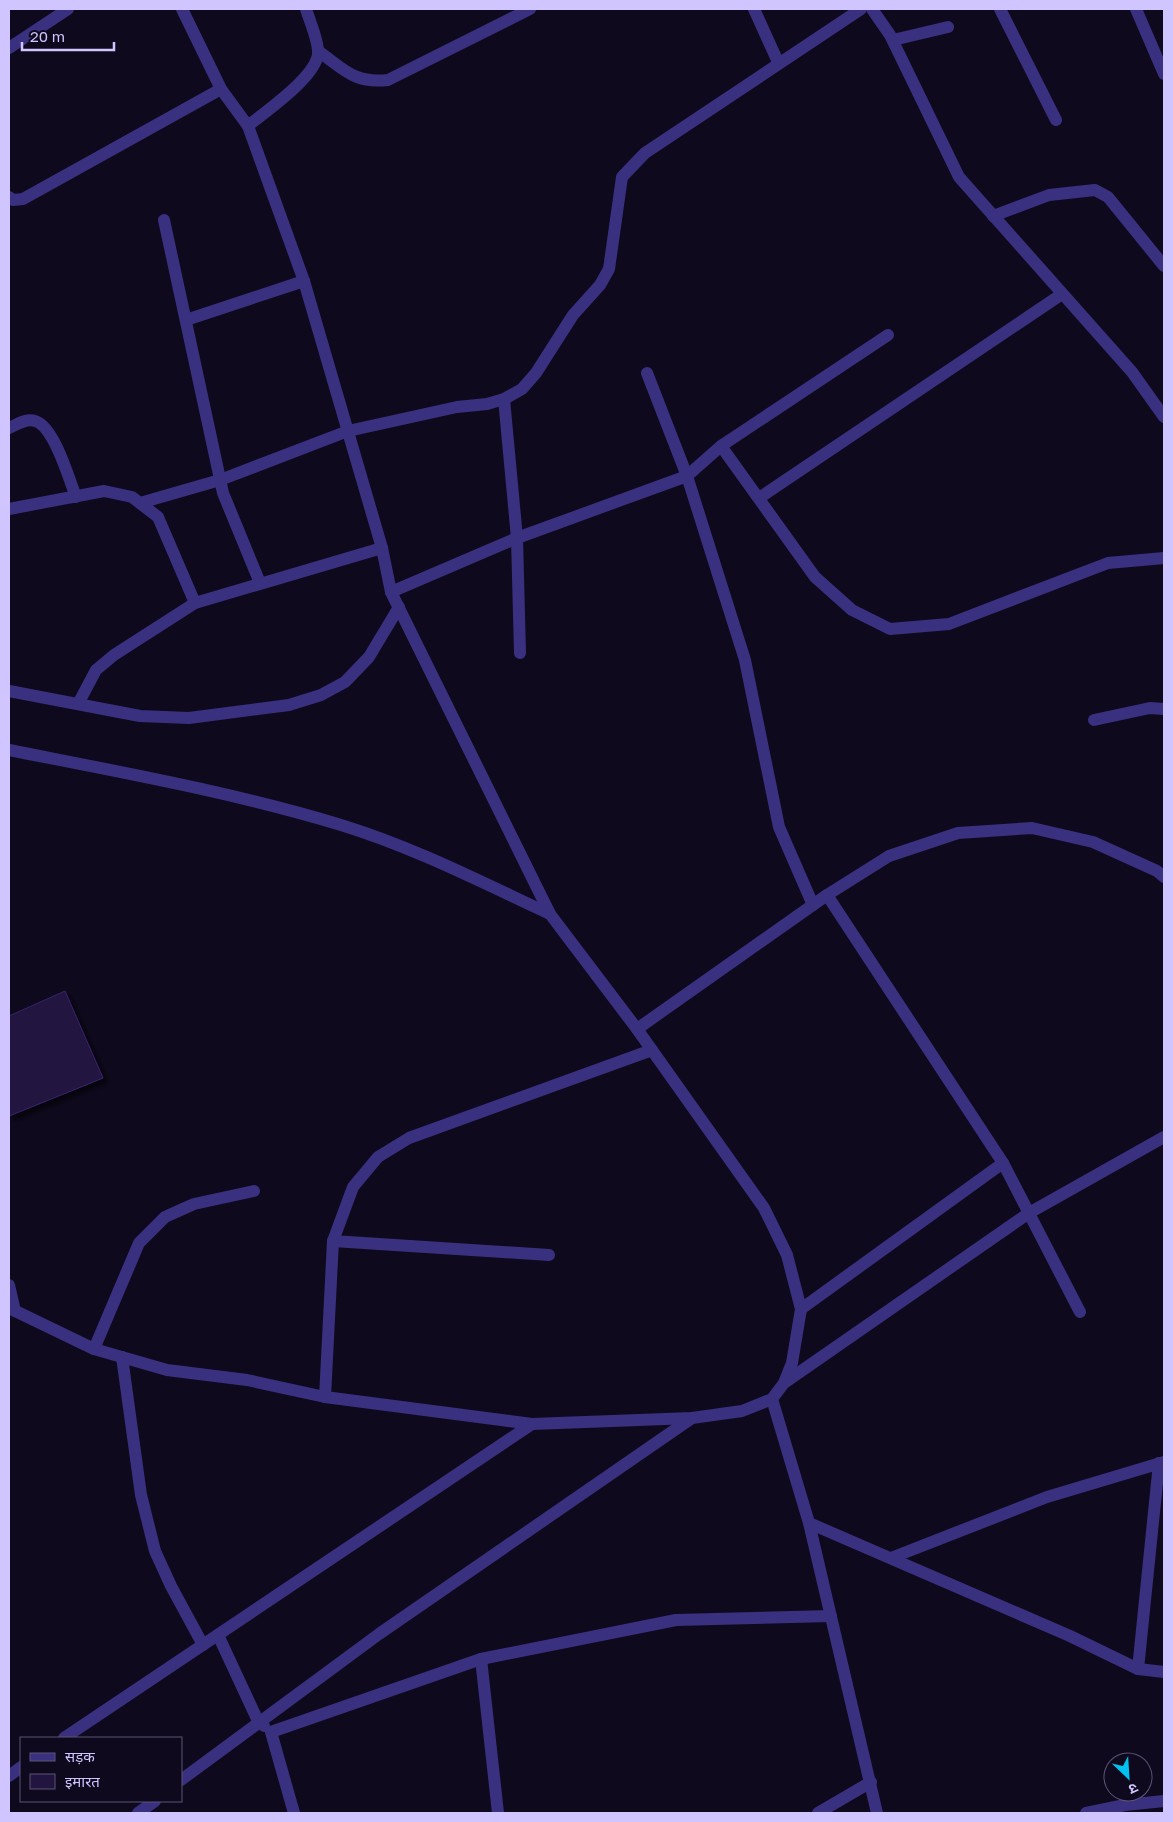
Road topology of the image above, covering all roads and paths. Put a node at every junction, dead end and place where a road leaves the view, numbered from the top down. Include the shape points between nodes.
1 (68, 9) edge
2 (182, 9) edge
3 (306, 9) edge
4 (530, 9) edge
5 (754, 9) edge
6 (861, 9) edge
7 (872, 9) edge
8 (1000, 9) edge
9 (1136, 9) edge
10 (948, 28) dead end
11 (893, 40) junction
12 (9, 48) edge
13 (318, 51) junction
14 (778, 62) junction
15 (1164, 74) edge
16 (221, 89) junction
17 (1056, 120) dead end
18 (248, 126) junction
19 (9, 197) edge
20 (993, 216) junction
21 (164, 220) dead end
22 (1164, 266) edge
23 (304, 280) junction
24 (1062, 294) junction
25 (186, 320) junction
26 (888, 334) dead end
27 (647, 373) dead end
28 (504, 399) junction
29 (1164, 416) edge
30 (9, 428) edge
31 (348, 431) junction
32 (721, 446) junction
33 (687, 476) junction
34 (220, 480) junction
35 (76, 497) junction
36 (759, 498) junction
37 (140, 503) junction
38 (9, 509) edge
39 (517, 538) junction
40 (382, 548) junction
41 (1164, 558) edge
42 (260, 583) junction
43 (391, 592) junction
44 (196, 603) junction
45 (399, 607) junction
46 (520, 653) dead end
47 (9, 691) edge
48 (78, 704) junction
49 (1164, 709) edge
50 (1094, 720) dead end
51 (9, 750) edge
52 (1164, 878) edge
53 (827, 895) junction
54 (813, 905) junction
55 (550, 914) junction
56 (638, 1029) junction
57 (652, 1050) junction
58 (1164, 1137) edge
59 (1003, 1163) junction
60 (254, 1191) dead end
61 (1029, 1212) junction
62 (333, 1241) junction
63 (549, 1254) dead end
64 (9, 1285) edge
65 (12, 1309) edge
66 (801, 1309) junction
67 (1080, 1312) dead end
68 (94, 1349) junction
69 (122, 1357) junction
70 (784, 1383) junction
71 (325, 1397) junction
72 (772, 1399) junction
73 (692, 1418) junction
74 (532, 1424) junction
75 (1162, 1462) edge
76 (809, 1523) junction
77 (891, 1558) junction
78 (831, 1616) junction
79 (218, 1635) junction
80 (203, 1645) junction
81 (481, 1659) junction
82 (1138, 1669) junction
83 (1164, 1672) edge
84 (258, 1722) junction
85 (271, 1732) junction
86 (65, 1737) edge
87 (20, 1768) edge
88 (9, 1776) edge
89 (182, 1779) edge
90 (871, 1782) junction
91 (1164, 1801) edge
92 (154, 1802) edge
93 (138, 1813) edge
94 (294, 1813) edge
95 (498, 1813) edge
96 (818, 1813) edge
97 (877, 1813) edge
98 (1086, 1813) edge

1 - 12 street
2 - 16 street
3 - 13 street
4 - 13 street via 388,80 359,80
5 - 14 street
6 - 14 street
7 - 11 street
8 - 17 street
9 - 15 street
10 - 11 street
11 - 20 street via 959,177
13 - 18 street via 316,64 306,77
14 - 28 street via 645,152 622,177 609,269 600,285 573,315 536,373 522,389
16 - 18 street
16 - 19 street via 23,199
18 - 23 street
20 - 22 street via 1049,195 1095,190 1108,197
20 - 24 street
21 - 25 street
23 - 25 street
23 - 31 street
24 - 29 street via 1132,372
24 - 36 street
25 - 34 street
26 - 32 street
27 - 33 street
28 - 31 street via 413,415
28 - 39 street
30 - 35 street via 23,421 35,421 42,426 54,440
31 - 34 street
31 - 40 street
32 - 33 street
32 - 36 street
33 - 39 street
33 - 54 street via 745,660 779,827
34 - 37 street
34 - 42 street
35 - 37 street via 104,491 132,496
35 - 38 street
36 - 41 street via 815,577 852,610 890,629 949,624 1108,563
37 - 44 street via 158,517
39 - 43 street
39 - 46 street
40 - 42 street
40 - 43 street
42 - 44 street
43 - 45 street
44 - 48 street via 96,670
45 - 48 street via 369,657 345,682 297,703 189,718 140,716
45 - 55 street
47 - 48 street
49 - 50 street via 1150,708
51 - 55 street via 217,791 342,825 436,861
52 - 53 street via 1157,870 1093,842 1032,828 958,833 889,856
53 - 54 street
53 - 59 street
54 - 56 street
55 - 56 street
56 - 57 street
57 - 62 street via 409,1138 378,1157 353,1187
57 - 66 street via 764,1208 787,1255
58 - 61 street
59 - 61 street
59 - 66 street
60 - 68 street via 194,1204 165,1217 139,1243
61 - 67 street
61 - 70 street
62 - 63 street
62 - 71 street
64 - 65 street
65 - 68 street
66 - 70 street via 792,1364
68 - 69 street
69 - 71 street via 167,1370 247,1380
69 - 80 street via 141,1495 155,1552
70 - 72 street
71 - 74 street
72 - 73 street via 742,1411
72 - 76 street
73 - 74 street
73 - 84 street via 379,1634
74 - 79 street
75 - 77 street via 1047,1497
75 - 82 street
76 - 77 street
76 - 78 street
77 - 82 street
78 - 81 street via 676,1620
78 - 90 street
79 - 80 street
79 - 84 street
80 - 86 street
81 - 85 street
81 - 95 street
82 - 83 street
84 - 85 street
84 - 89 street
85 - 94 street
87 - 88 street
90 - 96 street
90 - 97 street
91 - 98 street
92 - 93 street

